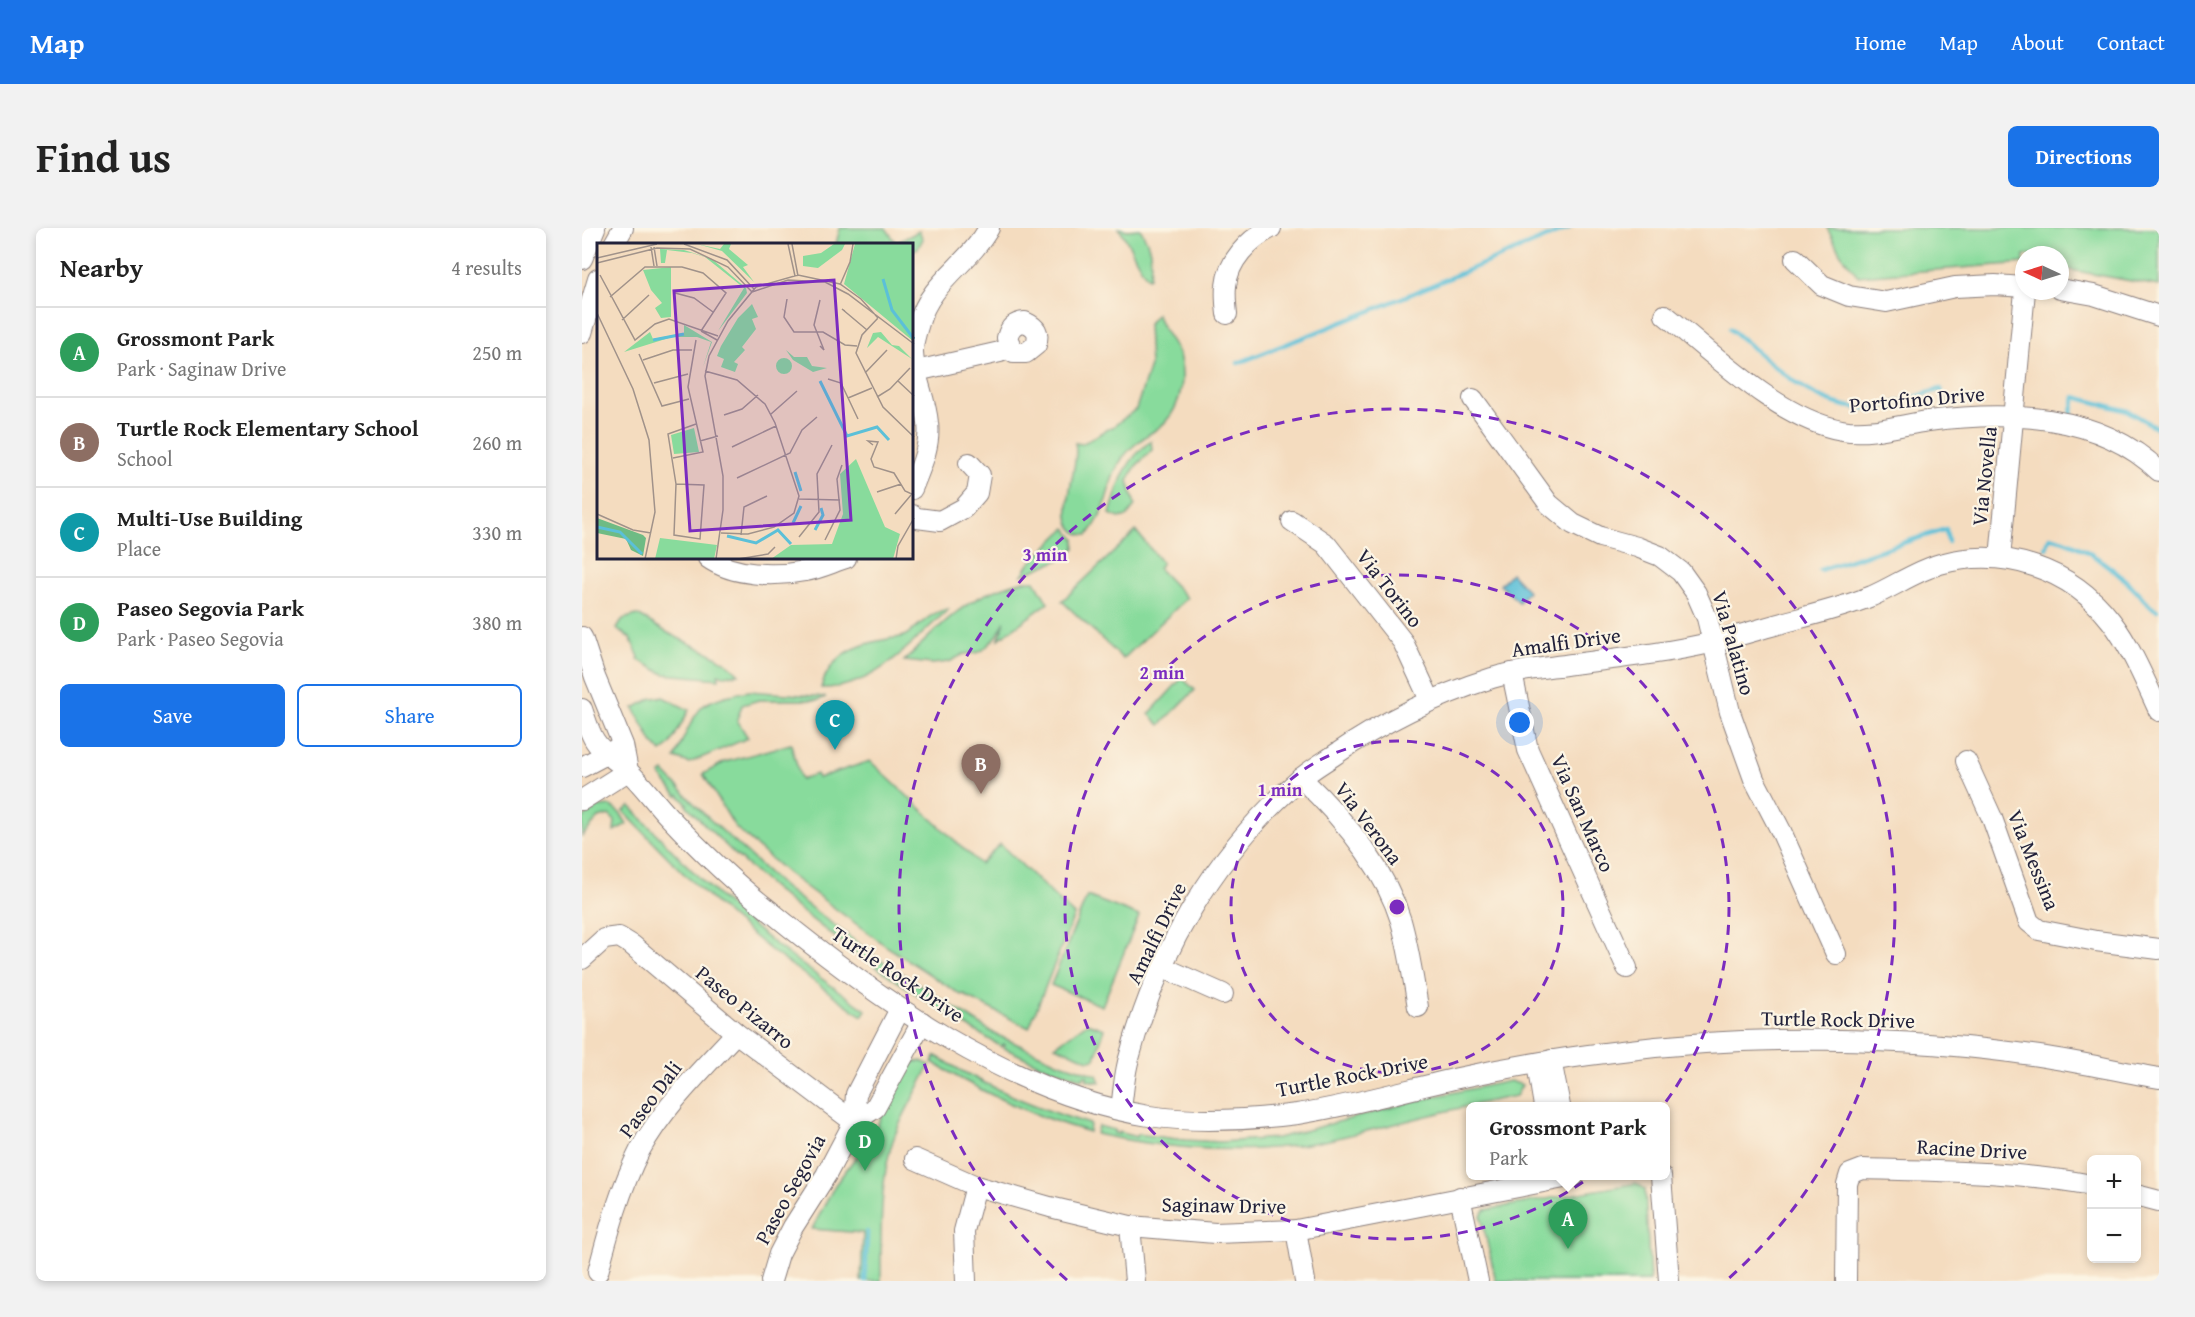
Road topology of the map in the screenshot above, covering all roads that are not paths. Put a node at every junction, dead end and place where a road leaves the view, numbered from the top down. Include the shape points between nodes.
1 (595, 228) edge
2 (623, 228) edge
3 (989, 228) edge
4 (1271, 228) edge
5 (615, 243) edge
6 (582, 259) edge
7 (1795, 260) dead end
8 (597, 282) edge
9 (2015, 288) edge
10 (2069, 291) edge
11 (2024, 300) edge
12 (1227, 314) dead end
13 (1665, 315) dead end
14 (2159, 316) edge
15 (582, 333) edge
16 (914, 344) edge
17 (1009, 346) dead end
18 (914, 371) edge
19 (1473, 399) dead end
20 (2014, 416) junction
21 (969, 463) dead end
22 (2159, 471) edge
23 (914, 484) edge
24 (914, 516) edge
25 (1292, 521) dead end
26 (2000, 558) junction
27 (712, 560) edge
28 (840, 560) edge
29 (582, 637) edge
30 (1713, 642) junction
31 (1512, 673) junction
32 (1430, 700) junction
33 (582, 709) edge
34 (2159, 711) edge
35 (615, 749) junction
36 (1966, 761) dead end
37 (582, 767) edge
38 (628, 771) junction
39 (1301, 778) junction
40 (582, 800) edge
41 (2159, 949) edge
42 (1836, 954) dead end
43 (582, 959) edge
44 (1162, 967) junction
45 (1627, 968) dead end
46 (1223, 994) dead end
47 (1418, 1007) dead end
48 (900, 1009) junction
49 (922, 1022) junction
50 (736, 1033) junction
51 (1544, 1062) junction
52 (2159, 1078) edge
53 (1544, 1102) edge
54 (1558, 1102) edge
55 (1121, 1110) junction
56 (854, 1122) junction
57 (915, 1160) dead end
58 (1547, 1180) edge
59 (1661, 1180) edge
60 (2087, 1184) edge
61 (976, 1186) junction
62 (2141, 1196) edge
63 (1460, 1197) junction
64 (2159, 1201) edge
65 (1130, 1226) junction
66 (1296, 1230) junction
67 (598, 1272) dead end
68 (771, 1281) edge
69 (966, 1281) edge
70 (1135, 1281) edge
71 (1305, 1281) edge
72 (1478, 1281) edge
73 (1669, 1281) edge
74 (1846, 1281) edge

1 - 6 street
2 - 5 street
3 - 16 street via 981,243 935,289 919,320
4 - 12 street via 1244,248 1230,268
7 - 9 street via 1822,285 1849,296 1886,302 1955,287
8 - 15 street
10 - 14 street
11 - 20 street, Via Novella
13 - 20 street, Portofino Drive via 1780,405 1818,423 1844,430 1875,430 1974,416
17 - 18 street via 1000,352
18 - 23 street via 928,424 925,457
19 - 30 street, Via Palatino via 1549,504 1573,524 1660,556 1682,572 1696,593
20 - 22 street, Portofino Drive via 2094,430 2145,457
20 - 26 street, Via Novella
21 - 24 street via 980,475 977,493 964,508 940,521
25 - 32 street, Via Torino via 1326,544 1403,642
26 - 30 street, Amalfi Drive via 1942,564 1871,596
26 - 34 street, Amalfi Drive via 2043,569 2092,598 2113,623
27 - 28 street via 733,570 770,574 806,572
29 - 35 street
30 - 31 street, Amalfi Drive via 1657,654
30 - 42 street, Via Palatino via 1730,712 1754,779
31 - 32 street, Amalfi Drive
31 - 45 street, Via San Marco via 1528,750
32 - 39 street, Amalfi Drive via 1362,736
33 - 35 street via 594,740
35 - 37 street
35 - 38 street
36 - 41 street, Via Messina via 1992,818 2029,922 2039,930
38 - 40 street
38 - 48 street, Turtle Rock Drive via 740,887 803,939
39 - 44 street, Amalfi Drive via 1231,850 1192,906
39 - 47 street, Via Verona via 1364,849 1388,888 1400,921
43 - 50 street, Paseo Pizarro via 604,939 619,937
44 - 46 street
44 - 55 street, Amalfi Drive via 1128,1064
48 - 49 street, Turtle Rock Drive
48 - 56 street, Paseo Segovia via 856,1094
49 - 55 street, Turtle Rock Drive via 1023,1077
49 - 56 street, Paseo Segovia via 875,1108
50 - 56 street, Paseo Pizarro
50 - 67 street, Paseo Dali via 677,1097 640,1149 614,1212
51 - 52 street, Turtle Rock Drive via 1617,1051 1729,1042 1915,1043 2037,1056
51 - 53 street
51 - 54 street
51 - 55 street, Turtle Rock Drive via 1294,1114 1220,1120
56 - 68 street, Paseo Segovia via 793,1227
57 - 61 street, Saginaw Drive
58 - 63 street, Saginaw Drive
59 - 73 street
60 - 74 street, Racine Drive via 1980,1172 1863,1169 1850,1174
61 - 65 street, Saginaw Drive
61 - 69 street via 964,1231
62 - 64 street
63 - 66 street, Saginaw Drive
63 - 72 street
65 - 66 street, Saginaw Drive via 1215,1233
65 - 70 street
66 - 71 street

